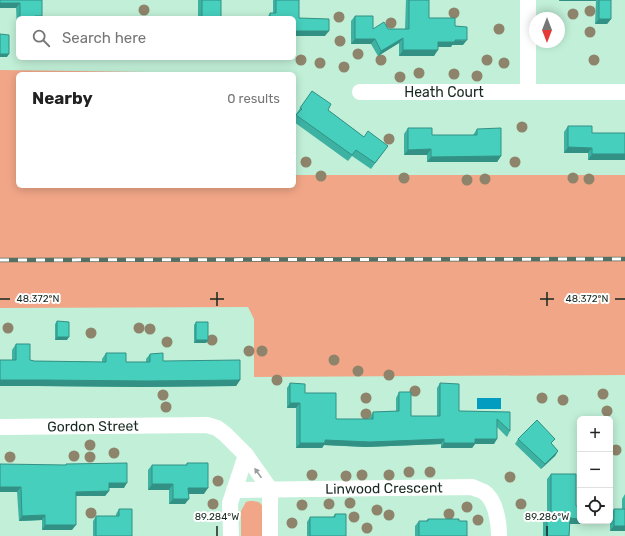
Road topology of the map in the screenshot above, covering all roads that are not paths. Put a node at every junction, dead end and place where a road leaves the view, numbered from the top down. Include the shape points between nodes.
1 (528, 0) edge
2 (360, 92) dead end
3 (528, 92) junction
4 (625, 92) edge
5 (0, 427) edge
6 (246, 454) junction
7 (234, 490) junction
8 (270, 490) junction
9 (231, 536) edge
10 (270, 536) edge
11 (499, 536) edge

1 - 3 street
2 - 3 street, Heath Court
3 - 4 street, Heath Court
5 - 6 street, Gordon Street via 207,425 217,428
6 - 7 street
8 -> 6 street, Gordon Street
7 - 8 street, Linwood Crescent
7 - 9 street via 230,503
8 - 10 street
8 - 11 street, Linwood Crescent via 472,488 485,493 494,506 499,522

